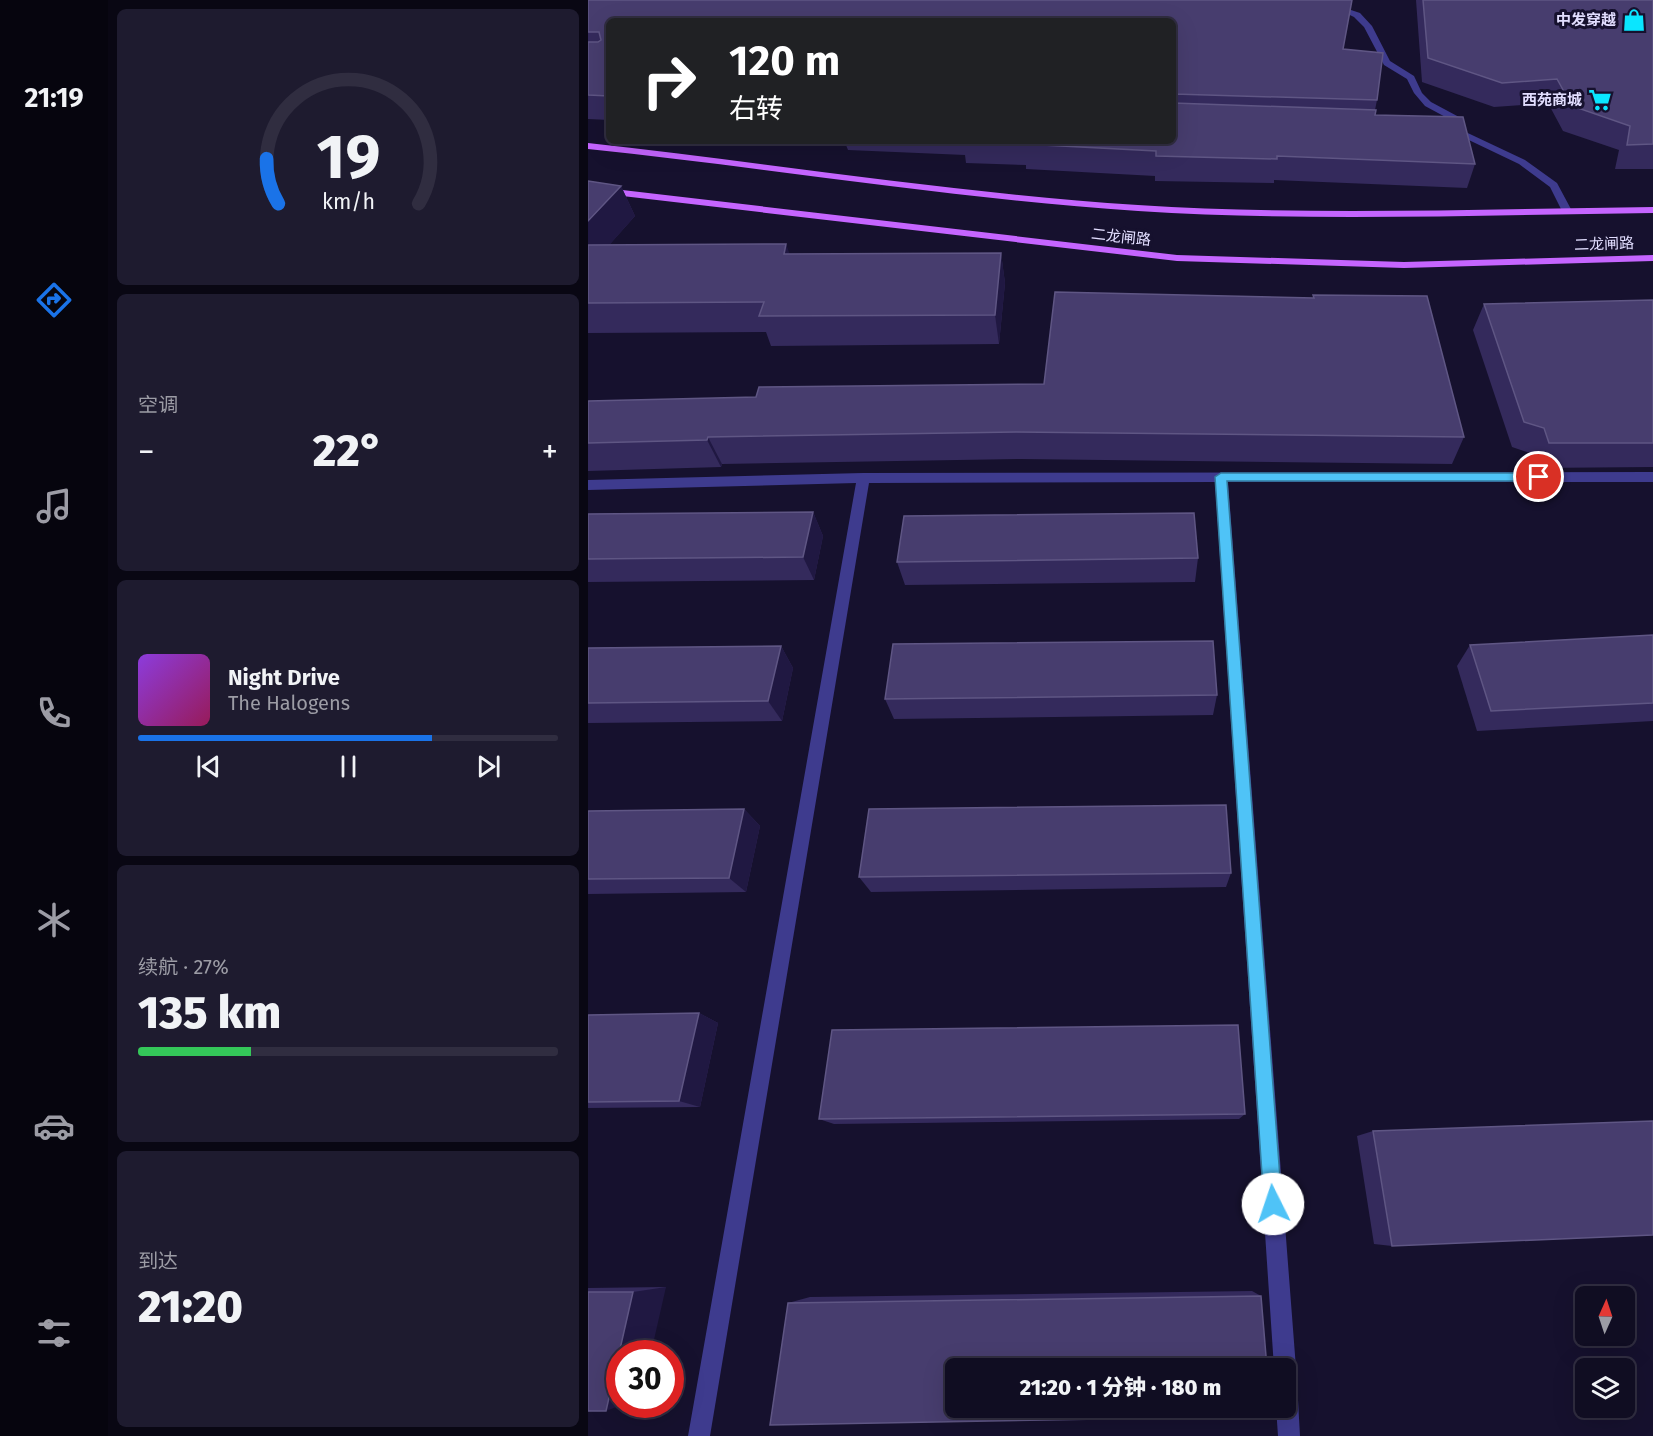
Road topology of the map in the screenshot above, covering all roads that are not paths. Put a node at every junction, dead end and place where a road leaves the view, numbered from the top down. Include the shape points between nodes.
1 (1293, 0) edge
2 (1450, 128) junction
3 (1433, 131) edge
4 (588, 146) edge
5 (588, 189) edge
6 (1653, 210) edge
7 (1567, 211) junction
8 (1653, 258) edge
9 (1221, 477) junction
10 (1653, 477) edge
11 (863, 478) junction
12 (588, 485) edge
13 (1283, 1358) edge
14 (1288, 1418) edge
15 (699, 1436) edge
16 (1289, 1436) edge

1 - 2 street via 1341,8 1363,20 1388,64 1411,78 1415,93 1428,106 1456,119
2 - 3 street
2 - 7 street via 1538,173 1554,185
4 - 7 main road, 二龙闸路 via 1031,200 1140,208 1276,213
5 - 8 main road, 二龙闸路 via 1177,258 1404,265
6 - 7 main road, 二龙闸路
9 - 10 street
9 - 11 street
9 - 13 street
11 - 12 street
11 - 15 street
14 - 16 street

